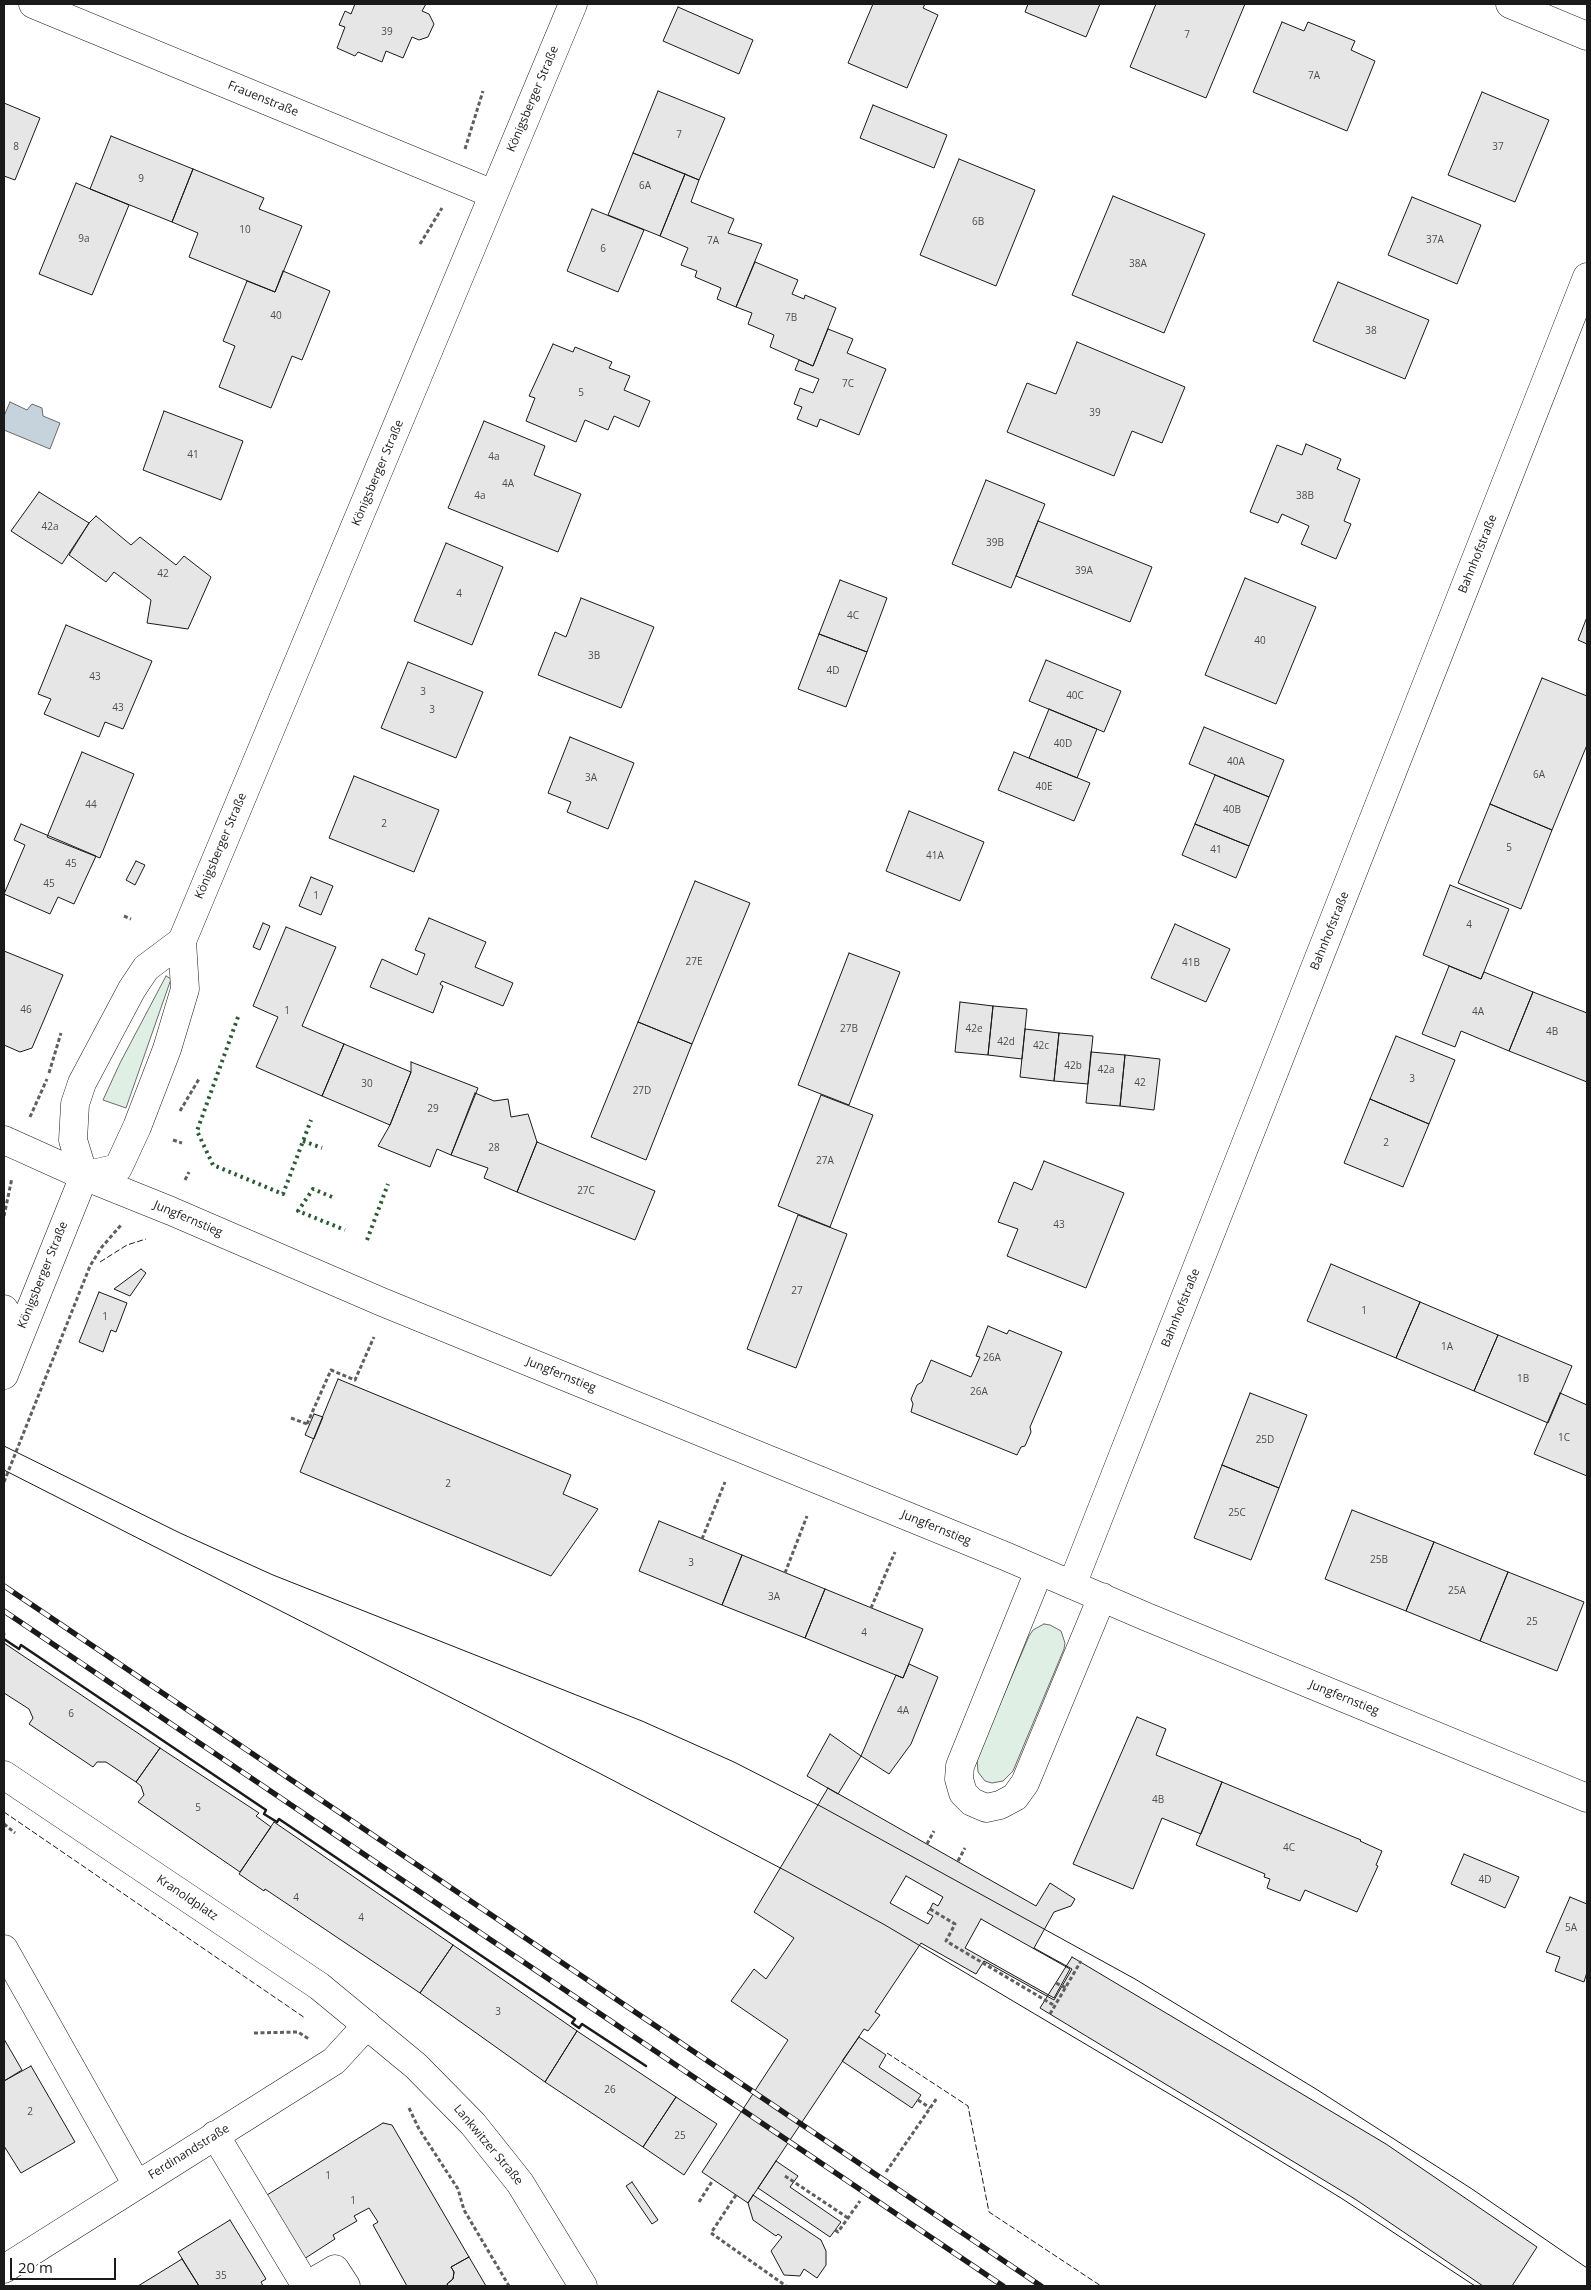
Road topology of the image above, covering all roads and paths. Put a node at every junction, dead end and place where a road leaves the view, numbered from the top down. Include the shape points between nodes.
1 (33, 4) edge
2 (573, 4) edge
3 (1510, 4) edge
4 (1587, 36) edge
5 (483, 91) dead end
6 (467, 144) dead end
7 (494, 194) junction
8 (439, 214) dead end
9 (420, 244) dead end
10 (1587, 277) edge
11 (124, 916) dead end
12 (131, 920) dead end
13 (182, 941) junction
14 (61, 1033) dead end
15 (47, 1078) dead end
16 (199, 1079) dead end
17 (177, 1116) dead end
18 (4, 1140) edge
19 (173, 1140) dead end
20 (182, 1143) dead end
21 (189, 1172) dead end
22 (12, 1175) dead end
23 (84, 1176) junction
24 (185, 1180) dead end
25 (4, 1216) edge
26 (90, 1266) dead end
27 (4, 1309) edge
28 (19, 1334) junction
29 (374, 1337) dead end
30 (4, 1375) edge
31 (292, 1418) dead end
32 (4, 1482) edge
33 (725, 1482) dead end
34 (807, 1516) dead end
35 (702, 1539) dead end
36 (895, 1552) dead end
37 (1040, 1571) junction
38 (785, 1572) dead end
39 (1072, 1585) junction
40 (1102, 1597) junction
41 (872, 1608) dead end
42 (4, 1775) edge
43 (1587, 1798) edge
44 (4, 1824) edge
45 (934, 1831) dead end
46 (15, 1833) dead end
47 (927, 1844) dead end
48 (965, 1848) dead end
49 (958, 1861) dead end
50 (930, 1908) dead end
51 (4, 1950) edge
52 (1081, 1961) dead end
53 (1056, 1983) dead end
54 (1066, 1988) junction
55 (1055, 2006) junction
56 (1050, 2014) dead end
57 (367, 2025) junction
58 (254, 2033) dead end
59 (311, 2040) dead end
60 (416, 2066) junction
61 (937, 2098) dead end
62 (918, 2100) dead end
63 (930, 2108) junction
64 (215, 2135) junction
65 (886, 2172) dead end
66 (785, 2176) dead end
67 (713, 2180) dead end
68 (136, 2185) junction
69 (736, 2195) dead end
70 (860, 2201) dead end
71 (699, 2202) dead end
72 (848, 2218) junction
73 (835, 2230) dead end
74 (4, 2269) edge
75 (306, 2286) edge
76 (346, 2286) edge
77 (509, 2286) edge
78 (583, 2286) edge
79 (786, 2286) edge

1 - 7 street, Frauenstraße
2 - 7 street, Königsberger Straße
3 - 4 street
5 - 6 path
7 - 13 street, Königsberger Straße
8 - 9 path
10 - 39 street, Bahnhofstraße
11 - 12 path
13 - 23 street via 146,968 82,1083 75,1104 73,1140
13 - 23 street, Königsberger Straße via 185,989 167,1049 137,1127 118,1168
14 - 15 path
16 - 17 path
18 - 23 street, Jungfernstieg
19 - 20 path
21 - 24 path
22 - 25 path
23 - 28 street, Königsberger Straße
23 - 37 street, Jungfernstieg via 382,1302
26 - 32 path
27 - 28 street
28 - 30 street, Königsberger Straße
29 - 31 path via 356,1380 331,1370 308,1424
33 - 35 path
34 - 38 path
36 - 41 path
37 - 39 street, Jungfernstieg
37 - 40 street via 960,1766 962,1793 986,1808 1015,1797 1025,1783
39 - 40 street, Jungfernstieg
40 - 43 street, Jungfernstieg
42 - 57 street, Kranoldplatz via 319,1986
44 - 46 path
45 - 47 path
48 - 49 path
50 - 55 path via 955,1924 946,1941
51 - 68 street
52 - 54 path
53 - 54 path
54 - 55 path
55 - 56 path
57 - 60 street, Lankwitzer Straße
57 - 64 street, Ferdinandstraße via 334,2060
58 - 59 path via 298,2032
60 - 77 path via 408,2106 458,2189 464,2210
60 - 78 street, Lankwitzer Straße via 473,2124 520,2183
61 - 63 path
62 - 63 path
63 - 65 path
64 - 68 street, Ferdinandstraße
64 - 75 street
66 - 72 path
67 - 71 path
68 - 74 street, Ferdinandstraße
69 - 79 path via 711,2232
70 - 72 path
72 - 73 path via 838,2232
75 - 76 street via 335,2269

